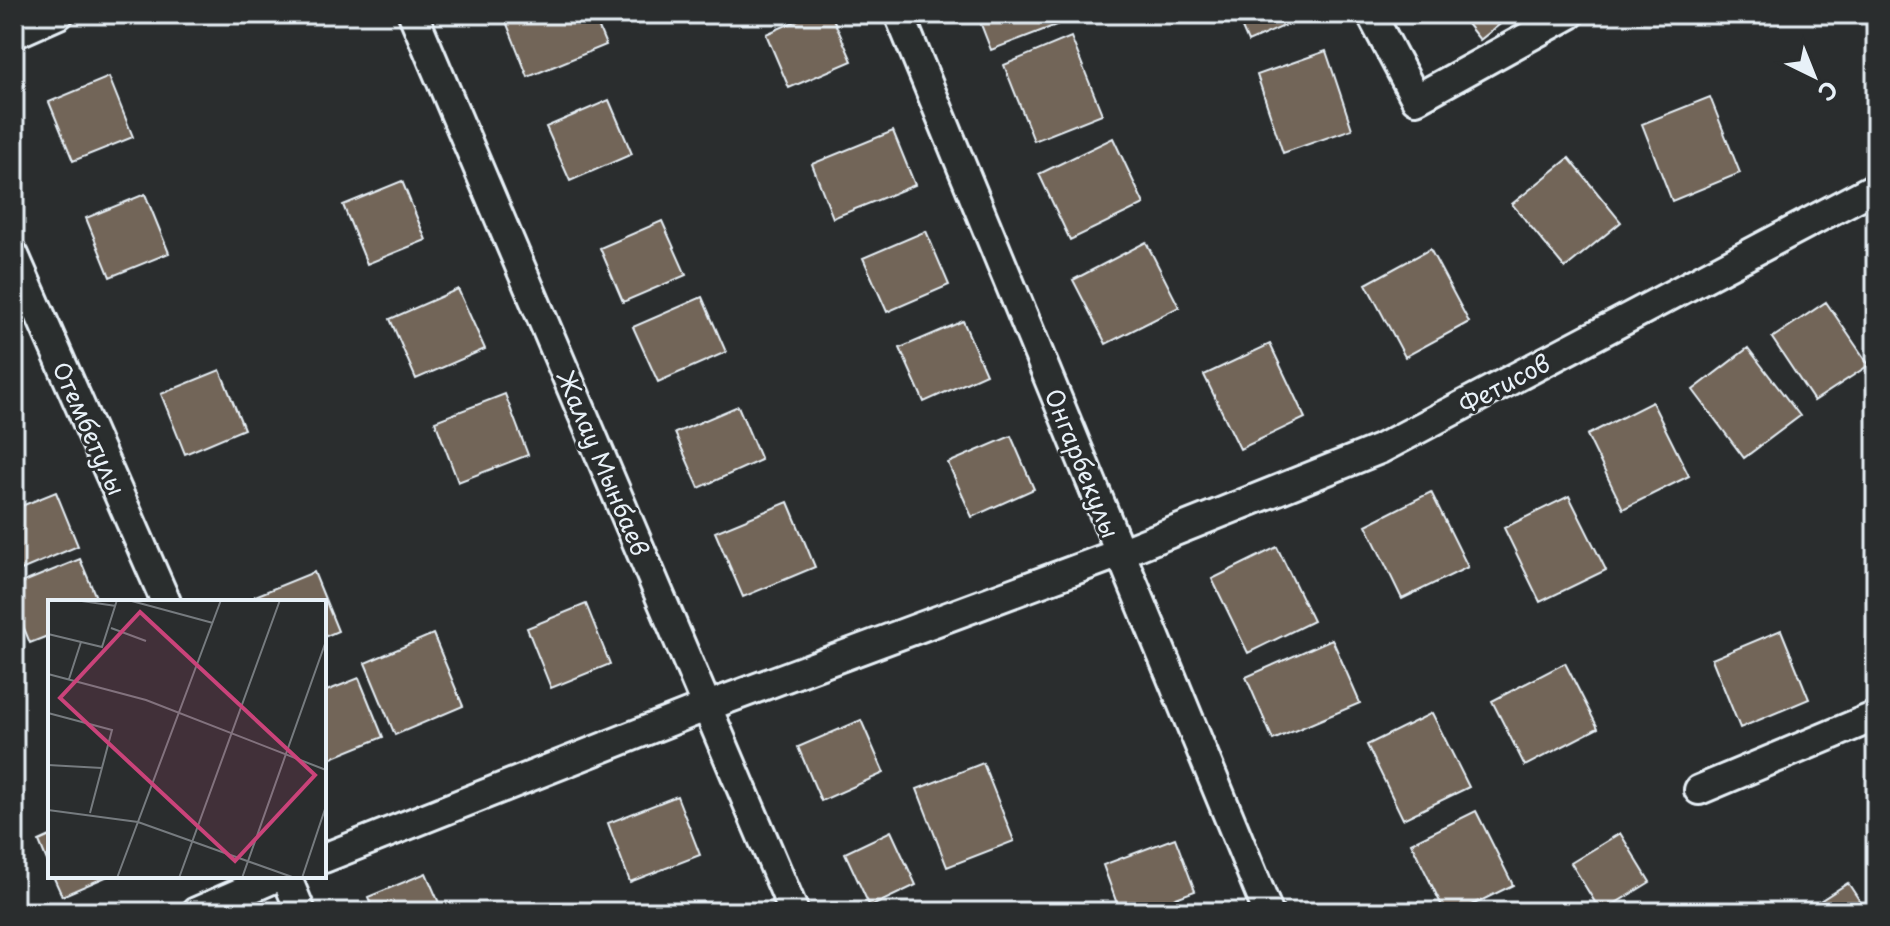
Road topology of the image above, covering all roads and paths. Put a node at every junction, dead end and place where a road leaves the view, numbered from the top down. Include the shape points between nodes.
1 (59, 14) edge
2 (413, 14) edge
3 (899, 14) edge
4 (1371, 14) edge
5 (1570, 14) edge
6 (14, 34) edge
7 (1876, 187) edge
8 (14, 255) edge
9 (1120, 553) junction
10 (165, 600) edge
11 (708, 706) junction
12 (1876, 716) edge
13 (1699, 790) dead end
14 (326, 857) edge
15 (274, 878) edge
16 (287, 878) edge
17 (196, 912) edge
18 (301, 912) edge
19 (794, 912) edge
20 (1268, 912) edge

1 - 6 street
2 - 11 street, Жалау Мынбаев
3 - 9 street, Онгарбекулы
4 - 5 street via 1416,99
7 - 9 street, Фетисов via 1380,449
8 - 10 street, Отембетулы
9 - 11 street, Фетисов
9 - 20 street, Онгарбекулы
11 - 14 street, Фетисов
11 - 19 street, Жалау Мынбаев
12 - 13 street
15 - 17 street
16 - 18 street

